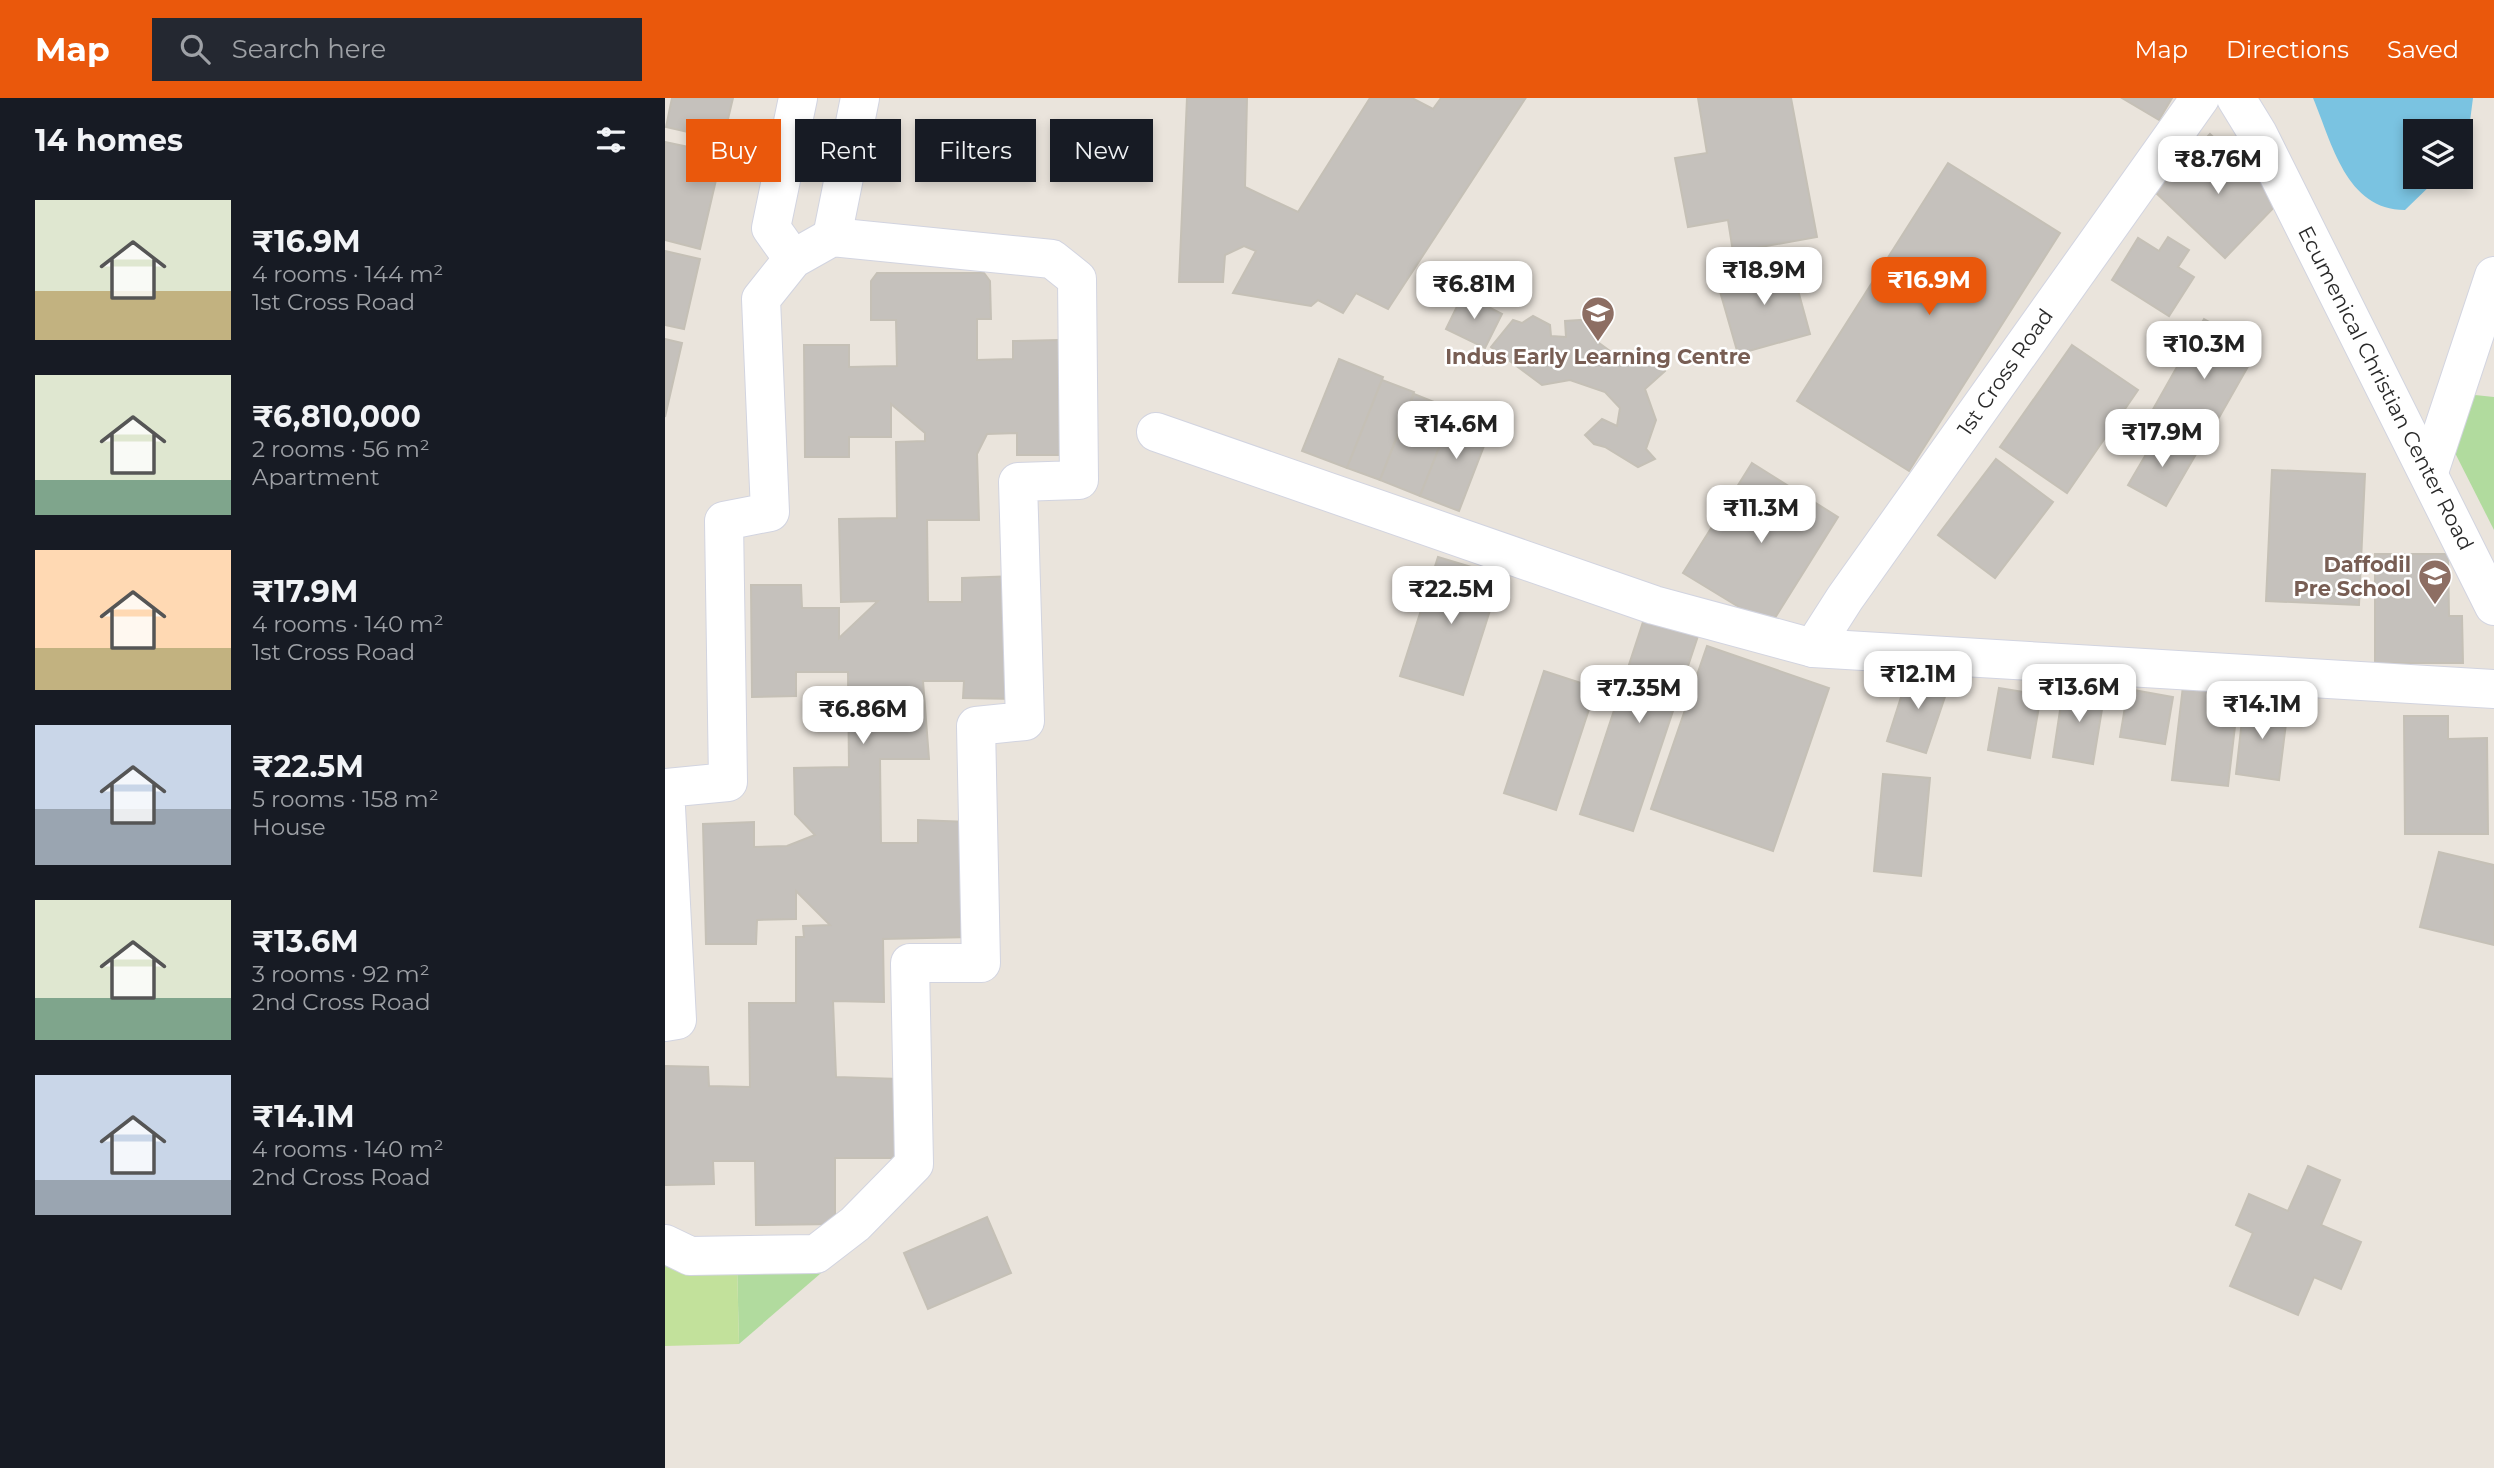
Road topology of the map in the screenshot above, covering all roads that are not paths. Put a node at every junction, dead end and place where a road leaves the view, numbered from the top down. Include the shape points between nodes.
1 (798, 98) edge
2 (860, 98) edge
3 (2200, 98) edge
4 (2236, 98) edge
5 (832, 237) junction
6 (793, 260) junction
7 (2494, 276) edge
8 (1156, 432) dead end
9 (2429, 472) junction
10 (2494, 606) edge
11 (1813, 648) junction
12 (2494, 689) edge
13 (665, 1022) edge
14 (665, 1244) edge

1 - 6 street via 771,228
2 - 5 street
3 - 11 street, 1st Cross Road
4 - 9 street, Ecumenical Christian Center Road
5 - 6 street
5 - 14 street via 1052,260 1077,279 1079,480 1018,482 1025,721 976,726 981,963 910,963 914,1164 855,1224 816,1254 690,1256
6 - 13 street via 761,299 770,512 724,522 728,782 665,788 677,1020
7 - 9 street
8 - 11 street via 1654,605
9 - 10 street, Ecumenical Christian Center Road
11 - 12 street

